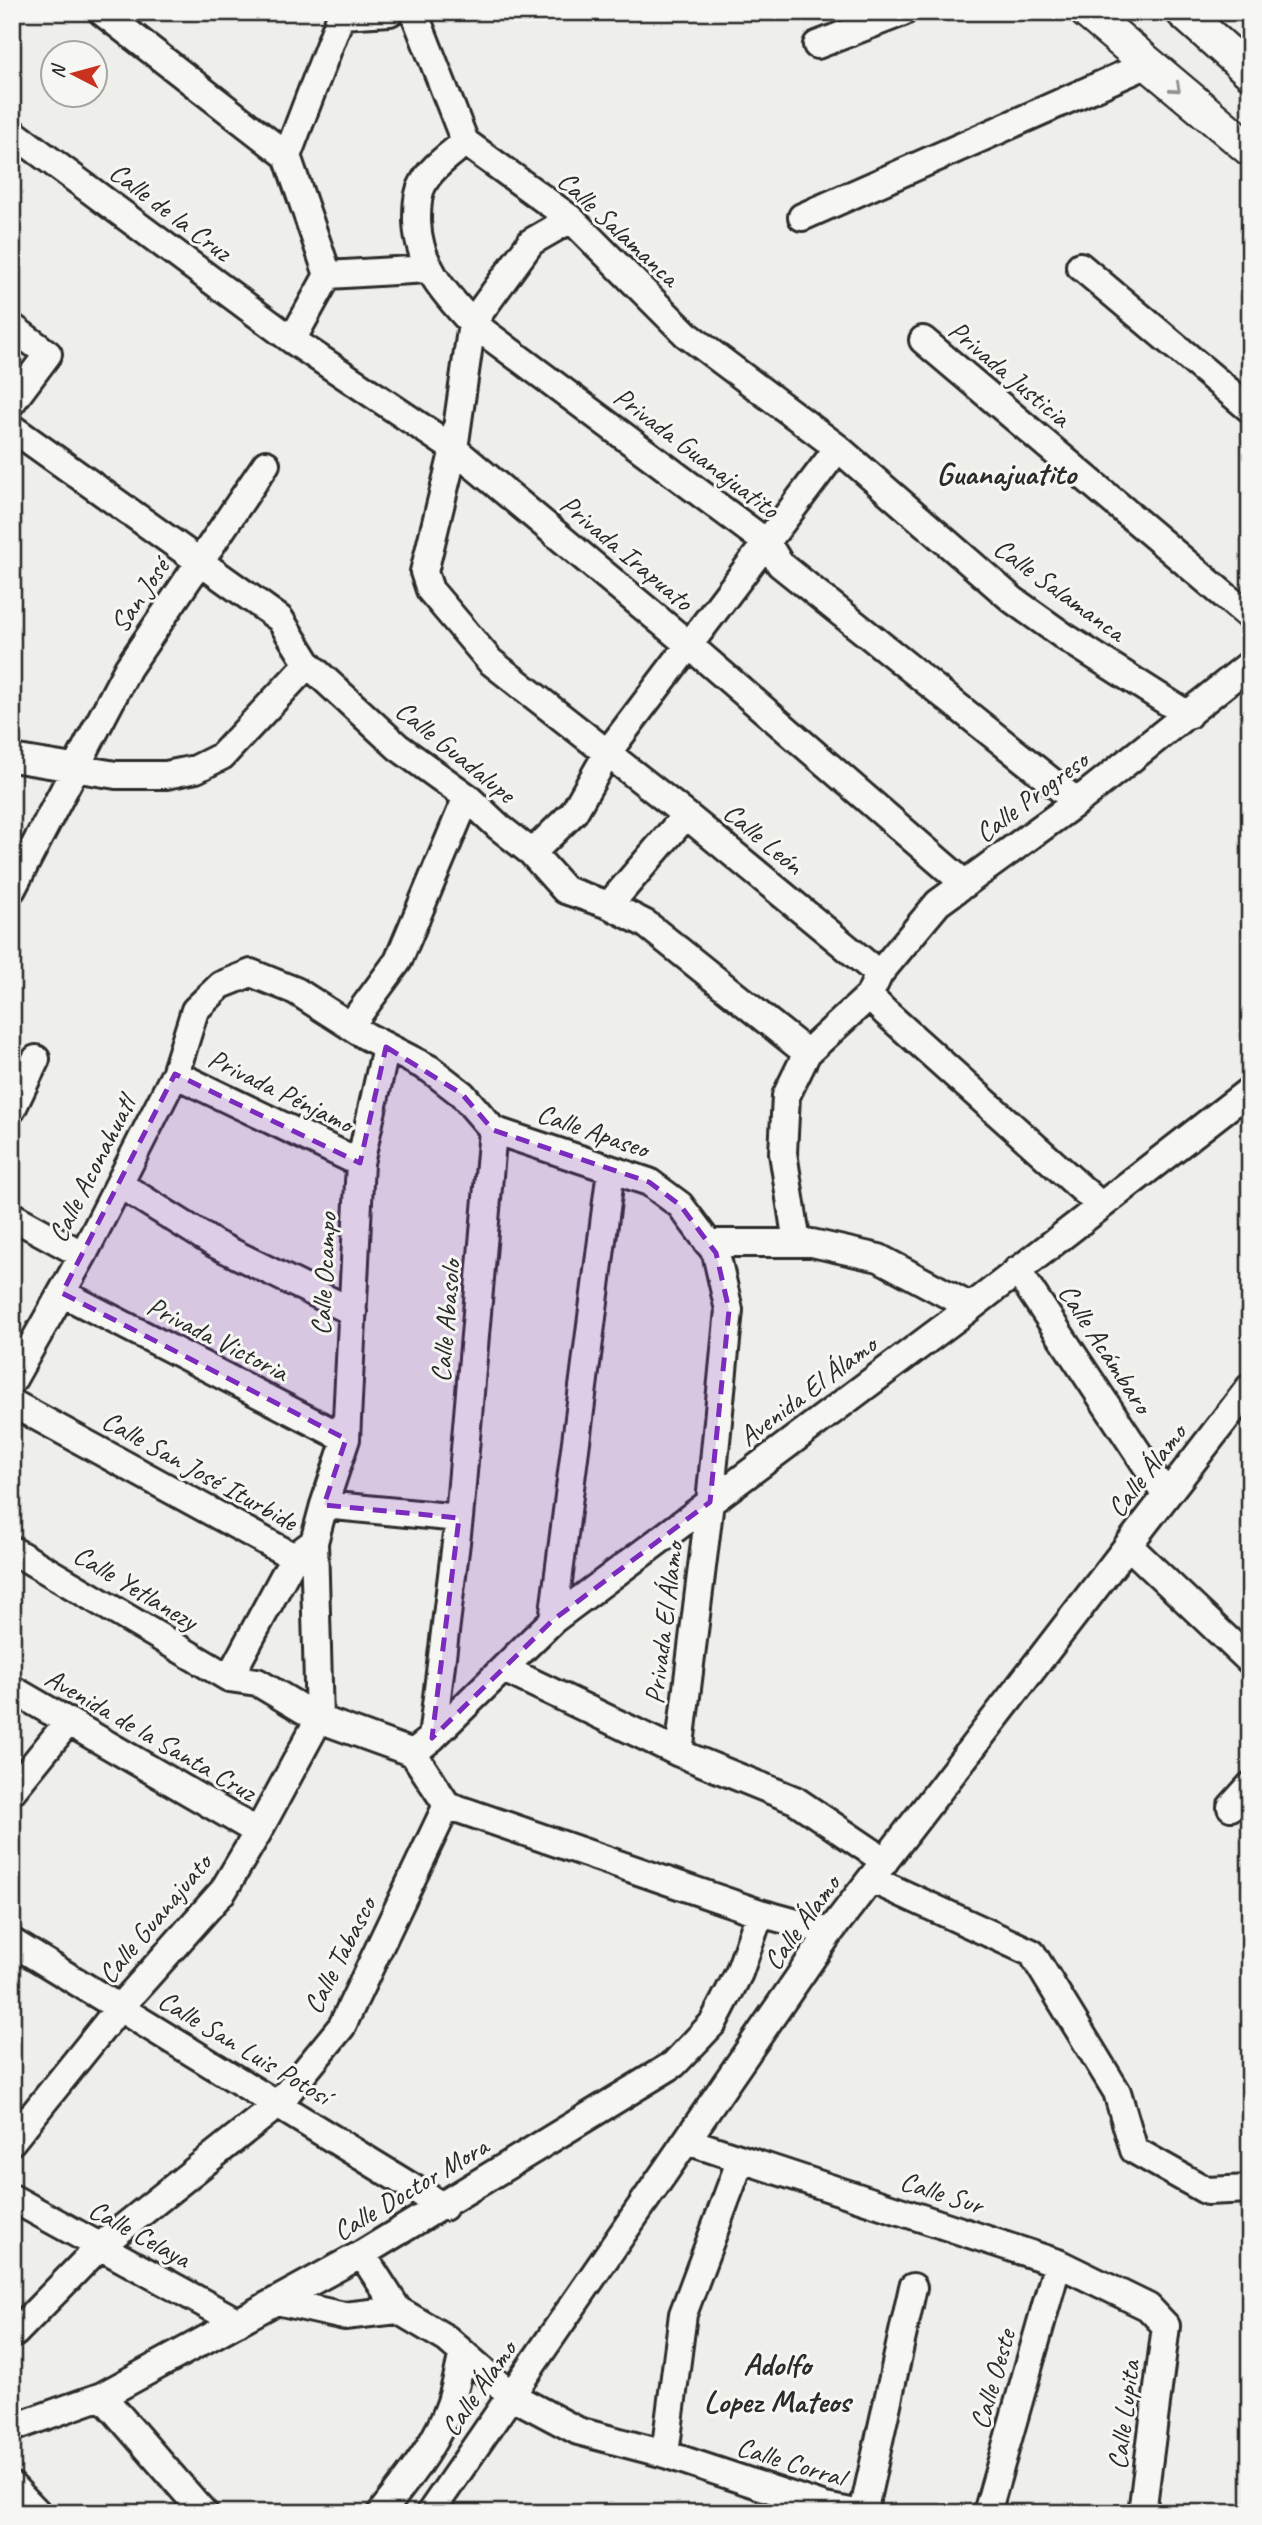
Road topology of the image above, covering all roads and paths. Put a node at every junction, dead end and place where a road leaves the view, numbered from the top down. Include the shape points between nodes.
1 (102, 12) edge
2 (390, 12) edge
3 (414, 12) edge
4 (903, 12) edge
5 (1087, 12) edge
6 (1101, 12) edge
7 (1183, 12) edge
8 (341, 14) edge
9 (817, 45) dead end
10 (1136, 54) junction
11 (1250, 72) edge
12 (12, 132) edge
13 (466, 142) junction
14 (1250, 149) edge
15 (287, 156) junction
16 (802, 217) dead end
17 (571, 219) junction
18 (1080, 266) dead end
19 (428, 269) junction
20 (328, 275) junction
21 (472, 323) junction
22 (12, 327) edge
23 (292, 340) junction
24 (923, 340) dead end
25 (12, 402) edge
26 (1250, 409) edge
27 (12, 428) edge
28 (838, 448) junction
29 (454, 449) junction
30 (266, 464) dead end
31 (766, 543) junction
32 (199, 562) junction
33 (1250, 617) edge
34 (689, 645) junction
35 (1250, 663) edge
36 (308, 664) junction
37 (1188, 715) junction
38 (608, 752) junction
39 (12, 758) edge
40 (75, 768) junction
41 (467, 797) junction
42 (1077, 802) junction
43 (686, 814) junction
44 (532, 853) junction
45 (965, 884) junction
46 (12, 889) edge
47 (609, 905) junction
48 (221, 985) joint
49 (874, 985) junction
50 (350, 1026) junction
51 (386, 1046) junction
52 (807, 1053) junction
53 (36, 1059) dead end
54 (175, 1074) junction
55 (1250, 1090) edge
56 (12, 1110) edge
57 (493, 1130) junction
58 (360, 1163) junction
59 (611, 1170) junction
60 (119, 1184) junction
61 (1100, 1205) junction
62 (12, 1216) edge
63 (709, 1243) junction
64 (797, 1243) junction
65 (83, 1255) junction
66 (1017, 1270) junction
67 (62, 1293) junction
68 (971, 1307) junction
69 (353, 1312) junction
70 (12, 1381) edge
71 (1250, 1387) edge
72 (12, 1404) edge
73 (346, 1439) junction
74 (1166, 1496) junction
75 (710, 1502) junction
76 (324, 1504) junction
77 (459, 1518) junction
78 (1128, 1545) junction
79 (12, 1550) edge
80 (304, 1550) junction
81 (553, 1620) junction
82 (1250, 1661) edge
83 (504, 1669) junction
84 (229, 1678) junction
85 (12, 1689) edge
86 (319, 1718) junction
87 (68, 1722) junction
88 (423, 1745) junction
89 (679, 1753) junction
90 (1250, 1786) edge
91 (12, 1791) edge
92 (447, 1805) junction
93 (1231, 1807) dead end
94 (258, 1832) junction
95 (878, 1870) junction
96 (760, 1913) junction
97 (830, 1932) junction
98 (12, 1942) edge
99 (119, 2007) junction
100 (278, 2104) junction
101 (12, 2141) edge
102 (687, 2141) junction
103 (741, 2159) junction
104 (1250, 2189) edge
105 (15, 2204) edge
106 (444, 2207) junction
107 (99, 2247) junction
108 (362, 2254) junction
109 (1058, 2263) junction
110 (913, 2287) dead end
111 (277, 2301) junction
112 (398, 2311) junction
113 (238, 2322) junction
114 (1166, 2326) joint
115 (12, 2331) edge
116 (463, 2353) junction
117 (102, 2396) junction
118 (512, 2396) junction
119 (451, 2403) junction
120 (12, 2428) edge
121 (665, 2454) junction
122 (466, 2461) junction
123 (12, 2486) edge
124 (192, 2509) edge
125 (38, 2513) edge
126 (381, 2513) edge
127 (430, 2513) edge
128 (856, 2513) edge
129 (863, 2513) edge
130 (987, 2513) edge
131 (1142, 2513) edge

1 - 15 street
2 - 8 street
3 - 13 street
4 - 9 street
5 - 10 main road
6 - 10 main road
7 - 11 main road
8 - 15 street
10 -> 14 main road
10 - 16 street
12 - 23 street, Calle de la Cruz
13 - 17 street, Calle Salamanca
13 - 19 street, Privada Guanajuatito via 423,183 417,236
15 - 20 street
17 - 21 street via 531,242
17 - 28 street, Calle Salamanca via 686,334
18 - 26 street
19 - 20 street
19 - 21 street, Privada Guanajuatito
20 - 23 street
21 - 29 street
21 - 31 street, Privada Guanajuatito
22 - 25 street via 48,354
23 - 29 street, Calle de la Cruz
24 - 33 street, Privada Justicia
27 - 32 street, Calle Guadalupe
28 - 31 street
28 - 37 street, Calle Salamanca via 1013,600
29 - 34 street, Privada Irapuato
29 - 38 street, Calle León via 424,572 430,590 490,661
30 - 32 street, San José
31 - 34 street
31 - 42 street, Privada Guanajuatito via 779,564
32 - 36 street, Calle Guadalupe via 280,619
32 - 40 street, San José via 128,668
34 - 38 street
34 - 45 street, Privada Irapuato
35 - 37 street, Calle Progreso
36 - 40 street via 222,756 196,769 166,775 116,775
36 - 41 street, Calle Guadalupe via 398,747
37 - 42 street, Calle Progreso
38 - 43 street, Calle León
38 - 44 street via 573,812
39 - 40 street
40 - 46 street, San José
41 - 44 street, Calle Guadalupe
41 - 50 street via 398,961
42 - 45 street, Calle Progreso
43 - 47 street
43 - 49 street, Calle León
44 - 47 street, Calle Guadalupe via 565,890
45 - 49 street, Calle Progreso via 938,903
47 - 52 street, Calle Guadalupe via 646,925
48 - 50 street, Calle Apaseo via 251,973 296,991
48 - 54 street, Calle Aconahuatl via 195,1010
49 - 52 street
49 - 61 street, Calle León
50 - 51 street, Calle Apaseo
51 - 57 street, Calle Apaseo via 430,1069 462,1094
51 - 58 street, Calle Ocampo
52 - 64 street via 786,1096 783,1153
53 - 56 street
54 - 58 street, Privada Pénjamo
54 - 60 street, Calle Aconahuatl
55 - 61 street, Avenida El Álamo
57 - 59 street, Calle Apaseo
57 - 77 street, Calle Abasolo
58 - 69 street, Calle Ocampo
59 - 63 street, Calle Apaseo via 649,1182 680,1205
59 - 81 street
60 - 65 street, Calle Aconahuatl
60 - 69 street via 215,1244
61 - 66 street, Avenida El Álamo
62 - 65 street
63 - 64 street
63 - 75 street, Calle Apaseo via 716,1252 729,1310
64 - 68 street via 879,1258
65 - 67 street, Calle Aconahuatl
66 - 68 street, Avenida El Álamo
66 - 74 street, Calle Acámbaro
67 - 70 street, Calle Aconahuatl
67 - 73 street, Privada Victoria
68 - 75 street, Avenida El Álamo
69 - 73 street, Calle Ocampo
71 - 74 street, Calle Álamo
72 - 80 street, Calle San José Iturbide
73 - 76 street, Calle Ocampo
74 - 78 street, Calle Álamo
75 - 81 street, Avenida El Álamo
75 - 89 street, Privada El Álamo
76 - 77 street, Calle San José Iturbide
76 - 80 street, Calle San José Iturbide
77 - 88 street, Calle Abasolo
78 - 82 street
78 - 95 street, Calle Álamo
79 - 84 street, Calle Yetlanezy
80 - 84 street
80 - 86 street
81 - 83 street, Avenida El Álamo
83 - 88 street, Avenida El Álamo
83 - 89 street
84 - 86 street via 257,1682
85 - 87 street, Avenida de la Santa Cruz
86 - 88 street
86 - 94 street, Calle Guanajuato
87 - 91 street
87 - 94 street, Avenida de la Santa Cruz
88 - 92 street
89 - 95 street via 794,1800
90 - 93 street
92 - 96 street
92 - 100 street, Calle Tabasco via 342,2026
94 - 99 street, Calle Guanajuato via 223,1891
95 - 97 street, Calle Álamo
95 - 104 street via 1032,1953 1117,2092 1134,2150 1207,2191
96 - 97 street
96 - 106 street, Calle Doctor Mora via 739,1973 713,2023 674,2064
97 - 102 street, Calle Álamo
98 - 99 street, Calle San Luis Potosí
99 - 100 street, Calle San Luis Potosí
99 - 101 street, Calle Guanajuato
100 - 106 street, Calle San Luis Potosí
100 - 107 street, Calle Tabasco
102 - 103 street, Calle Sur
102 - 118 street, Calle Álamo
103 - 109 street, Calle Sur
103 - 121 street via 683,2314
105 - 107 street, Calle Celaya
106 - 108 street, Calle Doctor Mora
107 - 113 street, Calle Celaya
107 - 115 street, Calle Tabasco via 15,2333
108 - 111 street, Calle Doctor Mora
108 - 112 street
109 - 114 street, Calle Sur via 1148,2307
109 - 130 street, Calle Oeste
110 - 129 street
111 - 112 street via 344,2316
111 - 113 street, Calle Doctor Mora
112 - 116 street, Calle Corral
113 - 117 street, Calle Doctor Mora
114 - 131 street, Calle Lupita
116 - 118 street, Calle Corral
116 - 119 street
117 - 120 street, Calle Doctor Mora
117 - 124 street
118 - 121 street, Calle Corral via 578,2431
118 - 122 street, Calle Álamo
119 - 122 street
119 - 126 street via 420,2464
121 - 128 street, Calle Corral
122 - 127 street, Calle Álamo
123 - 125 street

